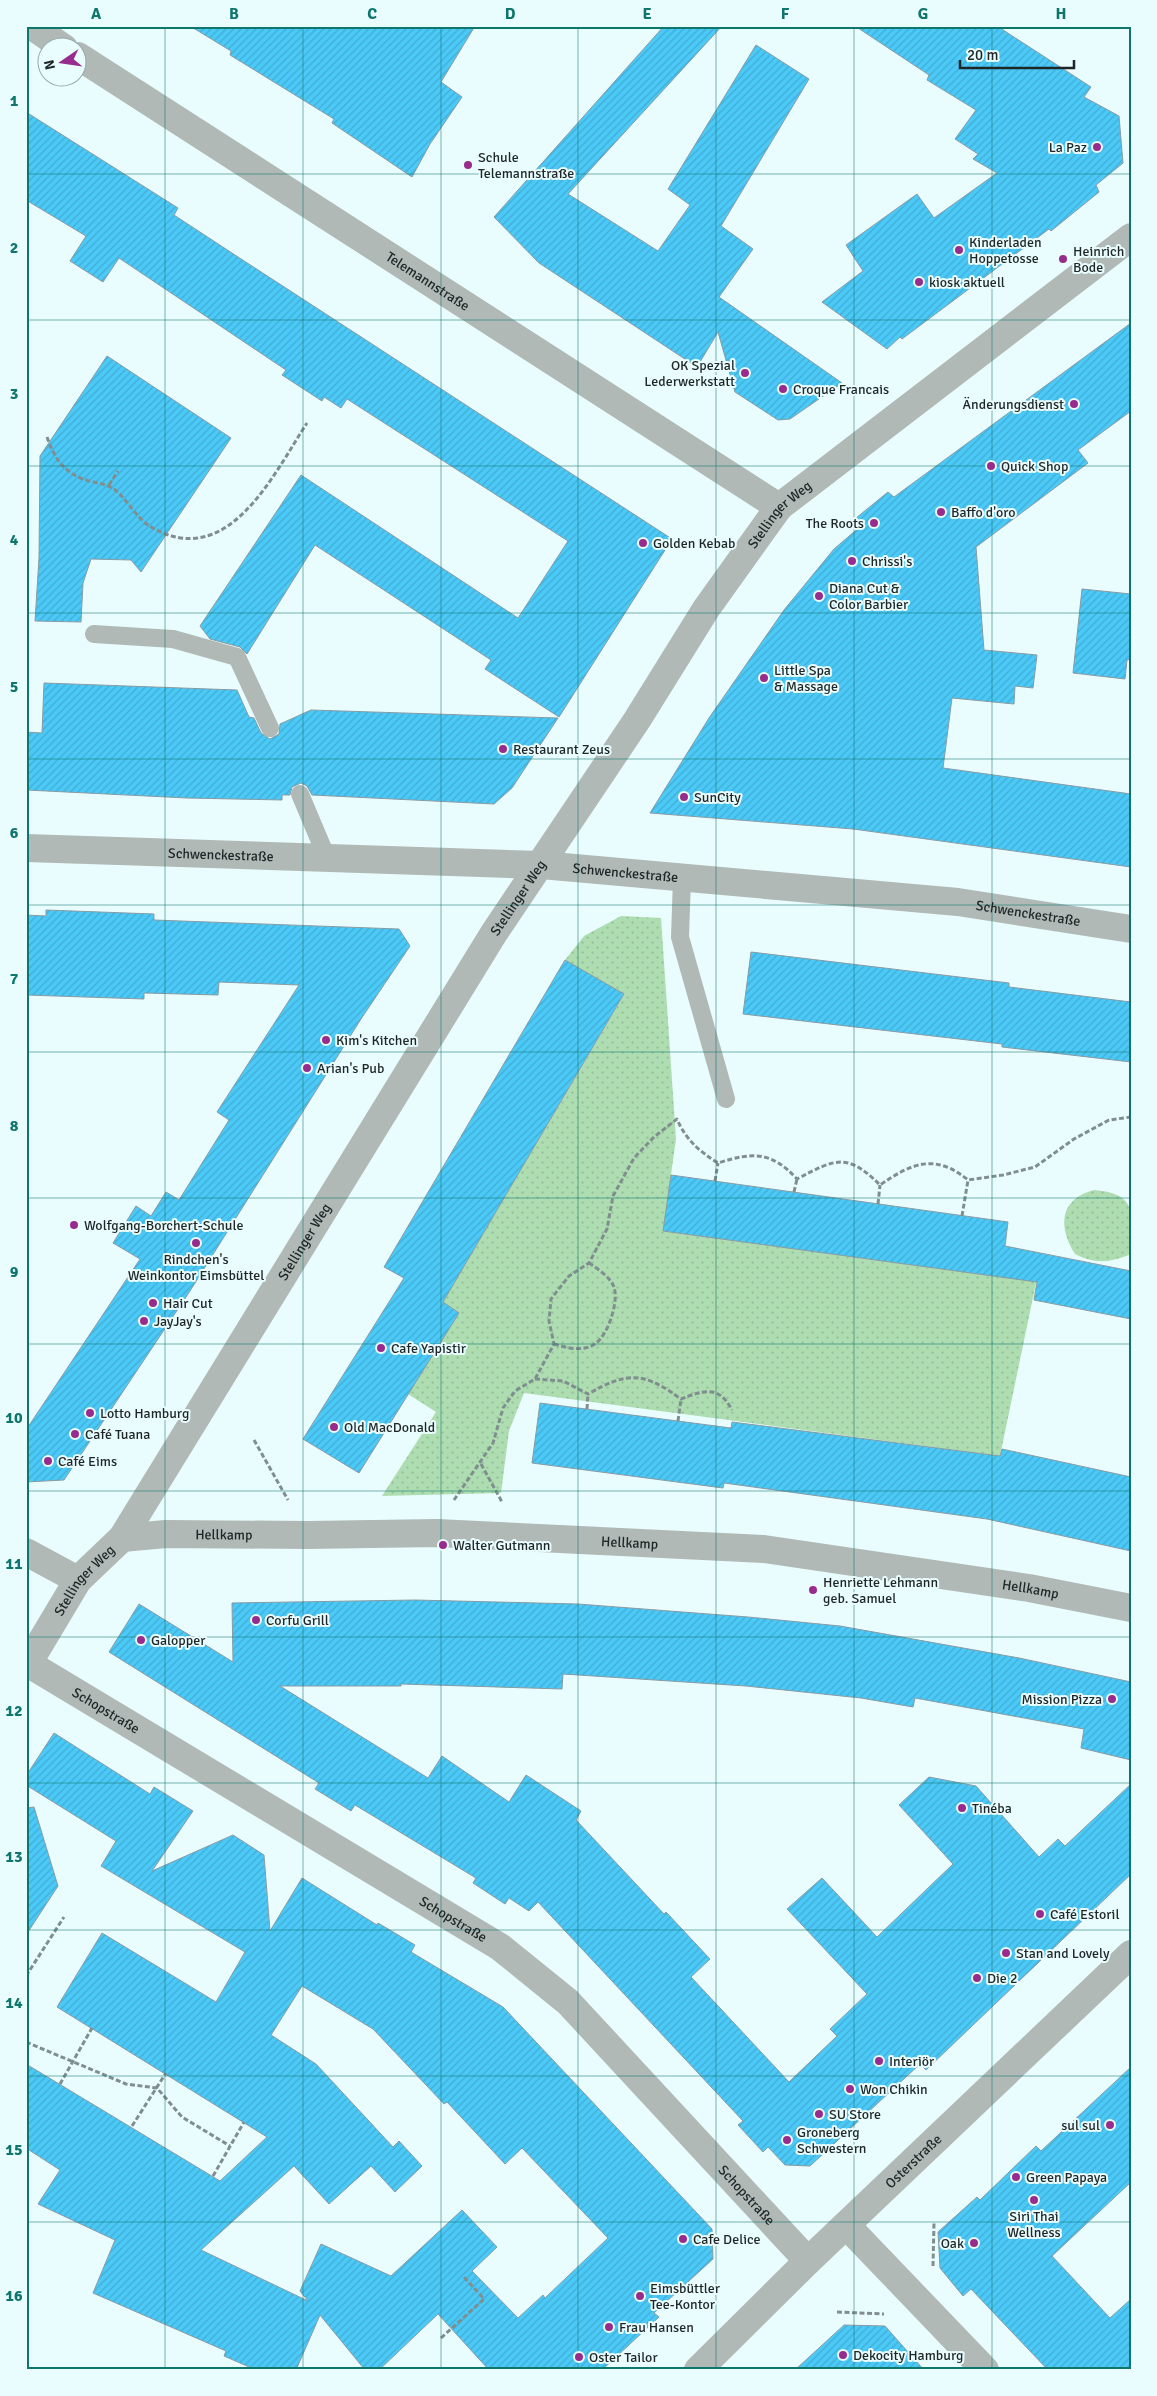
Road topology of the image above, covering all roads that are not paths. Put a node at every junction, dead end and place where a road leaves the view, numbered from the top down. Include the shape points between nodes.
1 (32, 26) edge
2 (49, 38) edge
3 (88, 62) edge
4 (1131, 237) edge
5 (779, 507) junction
6 (94, 634) dead end
7 (270, 728) dead end
8 (300, 794) dead end
9 (26, 848) edge
10 (327, 858) junction
11 (541, 865) junction
12 (682, 878) junction
13 (1131, 928) edge
14 (726, 1099) dead end
15 (122, 1538) junction
16 (26, 1552) edge
17 (78, 1580) junction
18 (1130, 1603) edge
19 (28, 1665) edge
20 (1131, 1954) edge
21 (846, 2225) junction
22 (808, 2261) junction
23 (698, 2370) edge
24 (985, 2370) edge

1 - 2 street
3 - 5 street, Telemannstraße
4 - 5 street, Stellinger Weg
5 - 11 street, Stellinger Weg via 706,609
6 - 7 lane via 173,639 236,657
8 - 10 lane
9 - 10 street, Schwenckestraße
10 - 11 street, Schwenckestraße
11 - 12 street, Schwenckestraße
11 - 15 street, Stellinger Weg via 494,933
12 - 13 street, Schwenckestraße via 958,902
12 - 14 lane via 680,937
15 - 17 street, Stellinger Weg
15 - 18 street, Hellkamp via 166,1534 437,1533 764,1549
16 - 17 street
17 - 19 street, Stellinger Weg
19 - 22 street, Schopstraße via 500,1947 568,2002
20 - 21 street, Osterstraße
21 - 22 street, Osterstraße
21 - 24 street
22 - 23 street, Osterstraße

